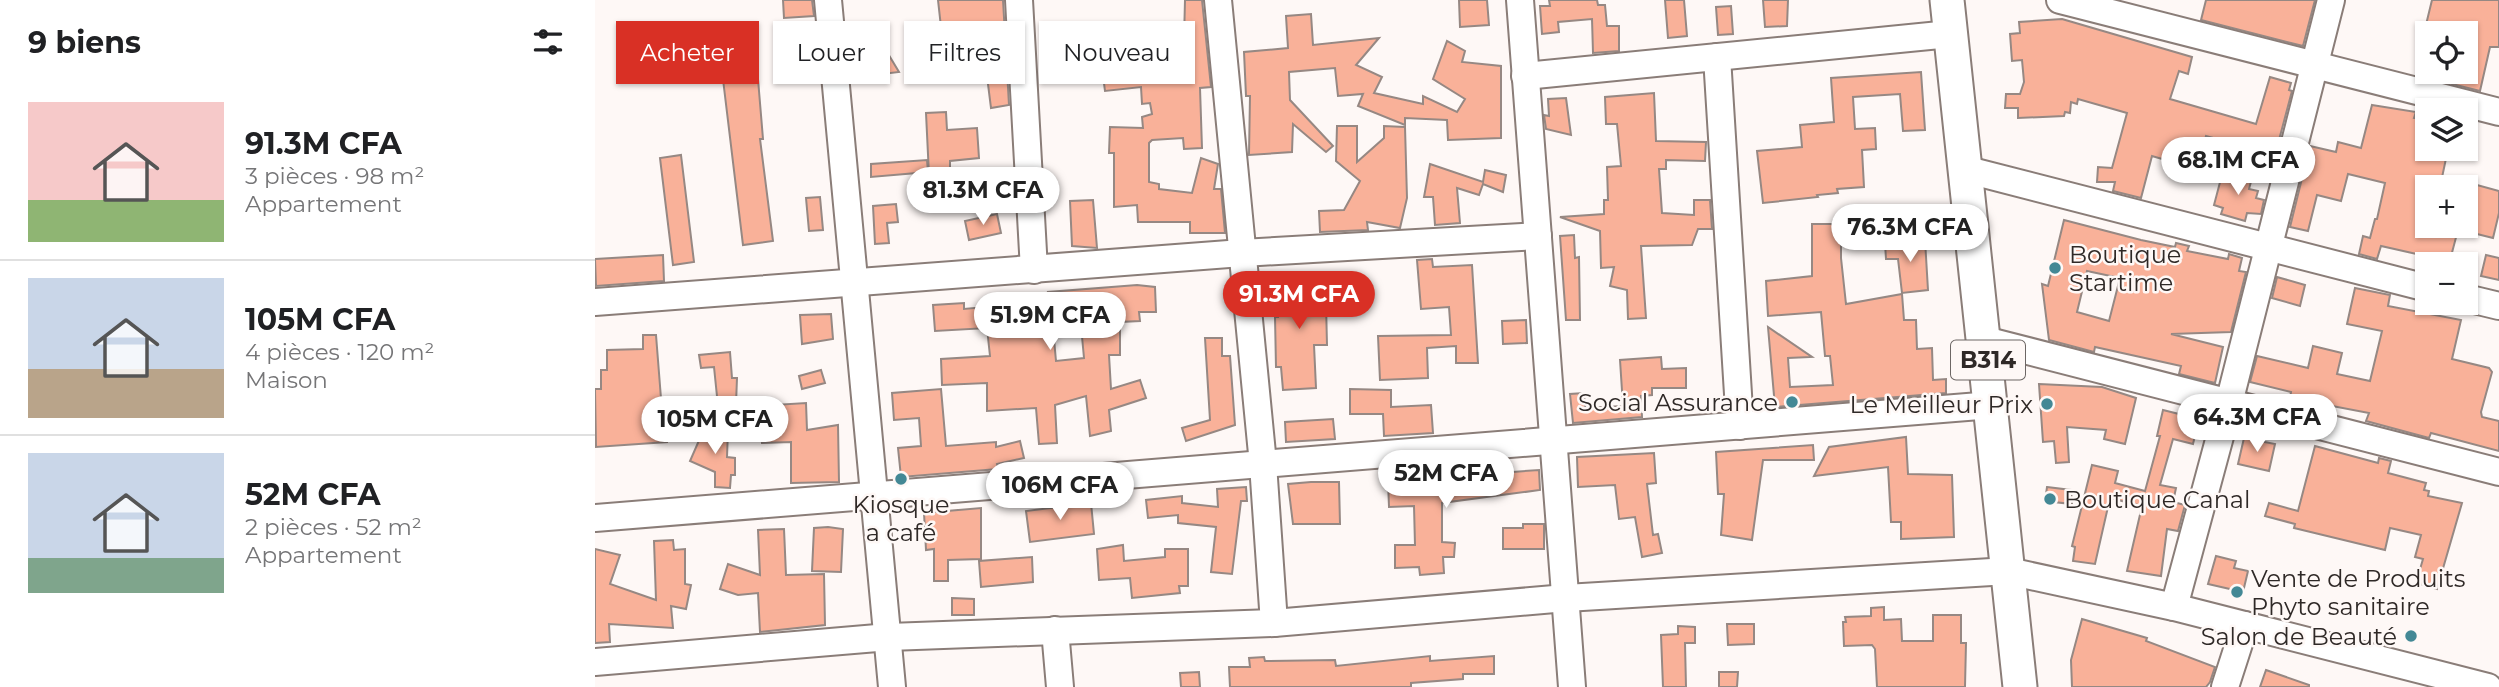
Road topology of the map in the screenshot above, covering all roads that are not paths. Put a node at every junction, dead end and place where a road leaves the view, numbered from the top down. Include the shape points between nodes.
1 (828, 0) edge
2 (1019, 0) edge
3 (1218, 0) edge
4 (1520, 0) edge
5 (1947, 0) edge
6 (2060, 0) edge
7 (2331, 0) edge
8 (1950, 34) junction
9 (1717, 57) junction
10 (2316, 66) junction
11 (1525, 76) junction
12 (2499, 112) edge
13 (1964, 169) junction
14 (1538, 236) junction
15 (2268, 247) junction
16 (1242, 253) junction
17 (1034, 270) junction
18 (853, 284) junction
19 (2415, 285) edge
20 (2478, 301) edge
21 (595, 302) edge
22 (2499, 306) edge
23 (1986, 340) junction
24 (2229, 403) junction
25 (1992, 405) junction
26 (1740, 426) junction
27 (1553, 441) junction
28 (1263, 464) junction
29 (2499, 472) edge
30 (876, 494) junction
31 (595, 518) edge
32 (2008, 571) junction
33 (1566, 598) junction
34 (2173, 607) junction
35 (1273, 623) junction
36 (2245, 625) junction
37 (1055, 630) junction
38 (889, 637) junction
39 (595, 662) edge
40 (2427, 680) edge
41 (893, 687) edge
42 (1060, 687) edge
43 (1572, 687) edge
44 (2020, 687) edge
45 (2225, 687) edge
46 (2488, 687) edge

1 - 18 street
2 - 17 street
3 - 16 street
4 - 11 street
5 - 8 main road, B314
6 - 10 street
7 - 10 street
8 - 9 street
8 - 13 main road, B314
9 - 11 street
9 - 26 street
10 - 12 street
10 - 15 street
11 - 14 street
13 - 15 street
13 - 23 main road, B314
14 - 16 street
14 - 27 street
15 - 19 street
15 - 24 street
16 - 17 street
16 - 28 street
17 - 18 street
18 - 21 street
18 - 30 street
20 - 22 street
23 - 24 street
23 - 25 main road, B314
24 - 29 street
24 - 34 street
25 - 26 street
25 - 32 main road, B314
26 - 27 street
27 - 28 street
27 - 33 street
28 - 30 street
28 - 35 street
30 - 31 street
30 - 38 street
32 - 33 street
32 - 34 street
32 - 44 main road, B314
33 - 35 street
33 - 43 street
34 - 36 street
35 - 37 street
36 - 40 street
36 - 45 street
37 - 38 street
37 - 42 street
38 - 39 street
38 - 41 street
40 - 46 street

